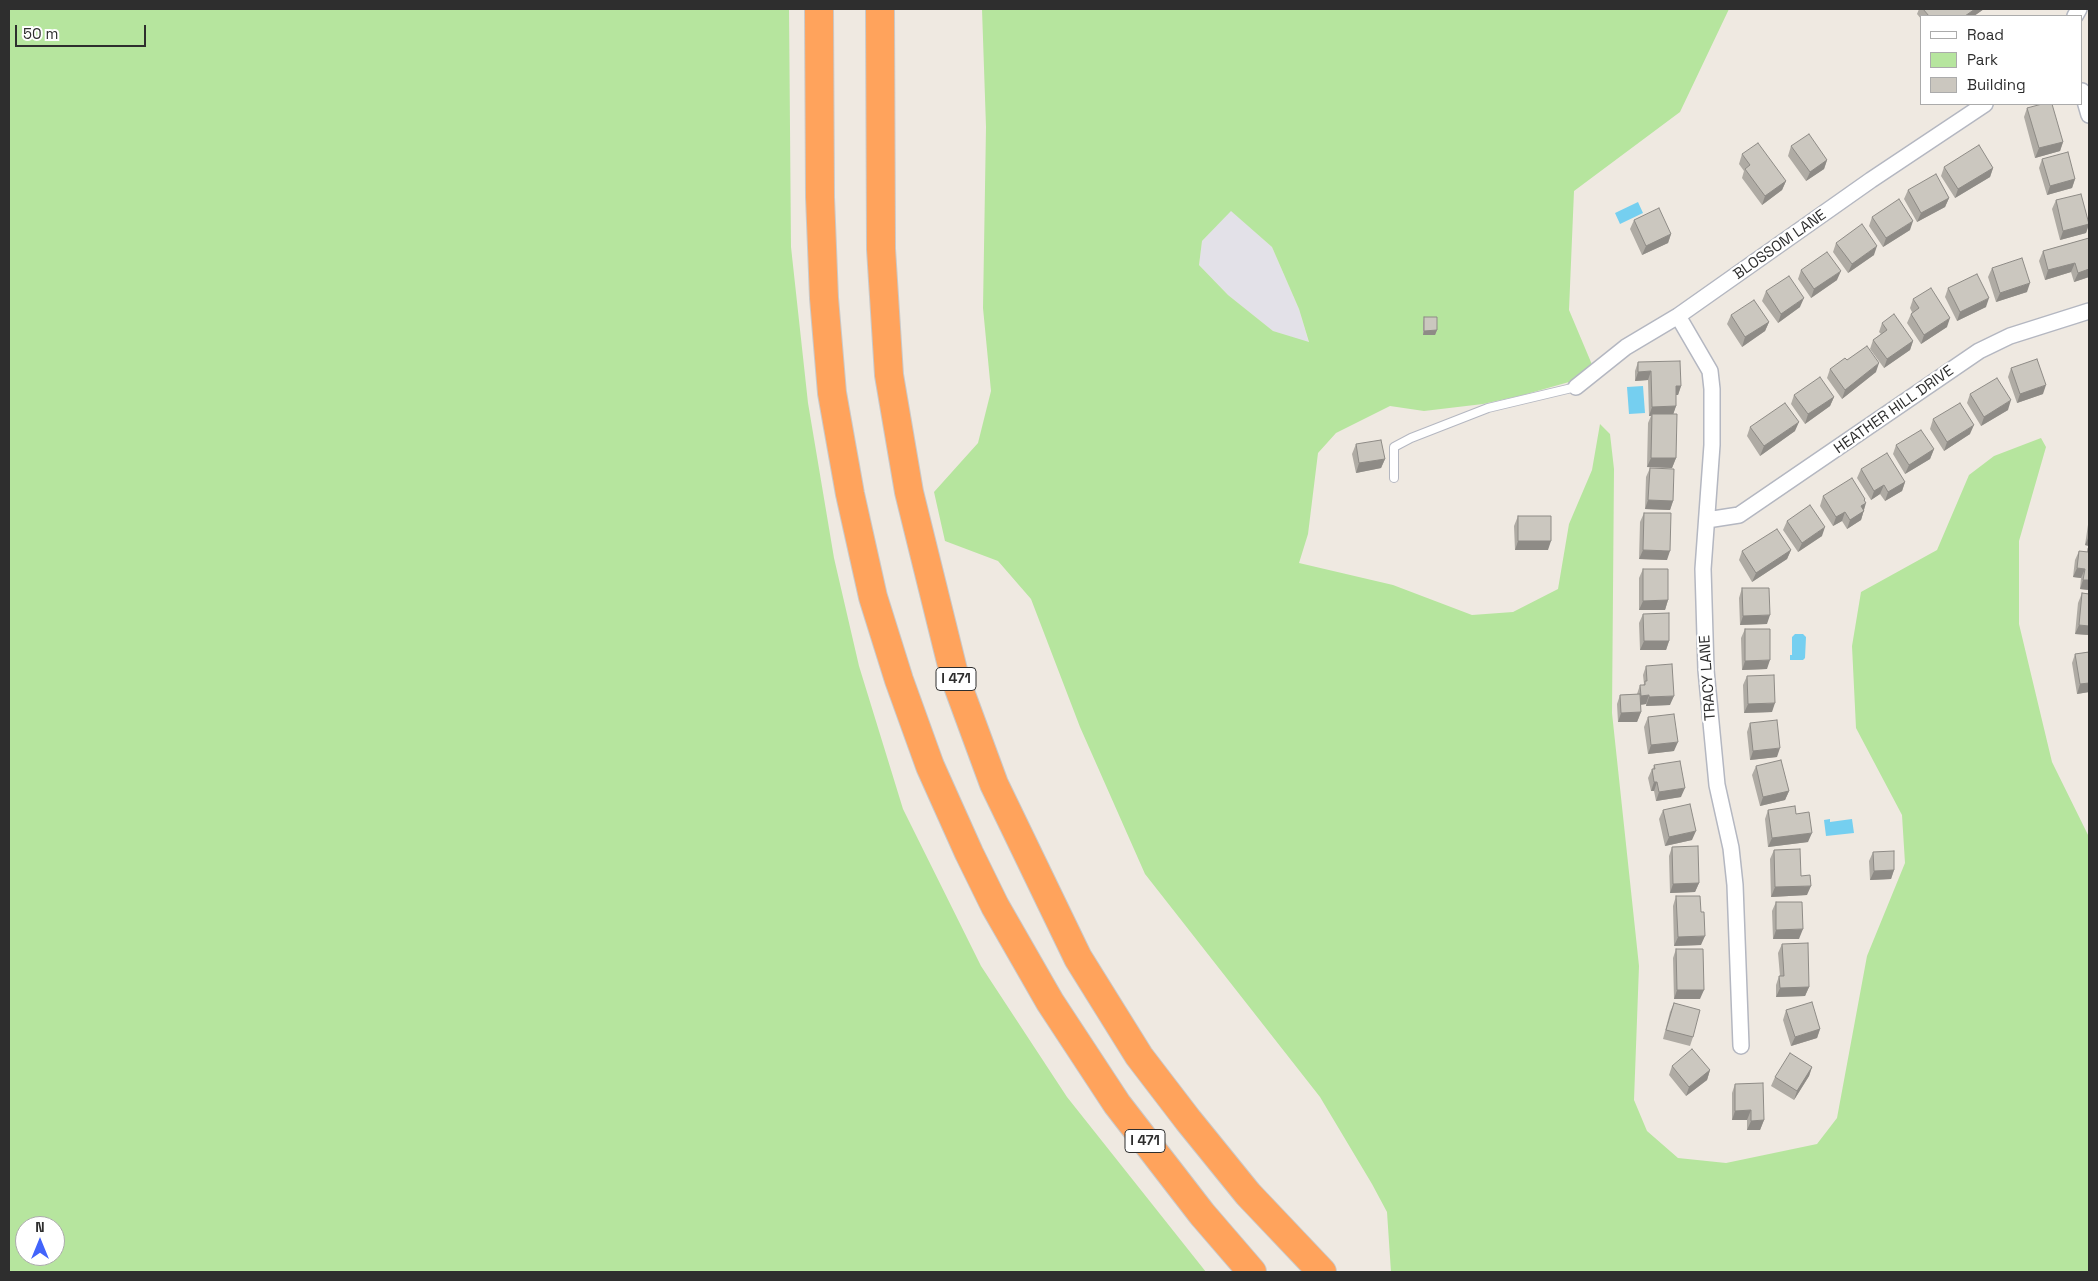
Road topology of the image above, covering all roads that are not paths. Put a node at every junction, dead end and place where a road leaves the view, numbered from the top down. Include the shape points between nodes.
1 (819, 9) edge
2 (880, 9) edge
3 (2083, 94) edge
4 (1984, 105) edge
5 (2089, 115) edge
6 (2089, 312) edge
7 (1678, 316) junction
8 (1576, 386) joint
9 (1394, 478) dead end
10 (1707, 520) junction
11 (1741, 1046) dead end
12 (1252, 1272) edge
13 (1322, 1272) edge

1 - 12 highway, I 471 via 820,206 832,393 873,597 898,680 930,766 969,853 1050,1002 1117,1104 1202,1214
2 - 13 highway, I 471 via 881,249 890,375 908,492 955,678 994,784 1083,966 1139,1056 1188,1120 1248,1194
3 - 5 street
4 - 7 street, BLOSSOM LANE
6 - 10 street, HEATHER HILL DRIVE via 2010,336 1979,351 1739,515
7 - 8 street, BLOSSOM LANE via 1626,348
7 - 10 street, TRACY LANE via 1710,371
8 - 9 lane via 1488,408 1411,438 1394,447
10 - 11 street, TRACY LANE via 1703,568 1706,677 1717,786 1731,848 1735,885

